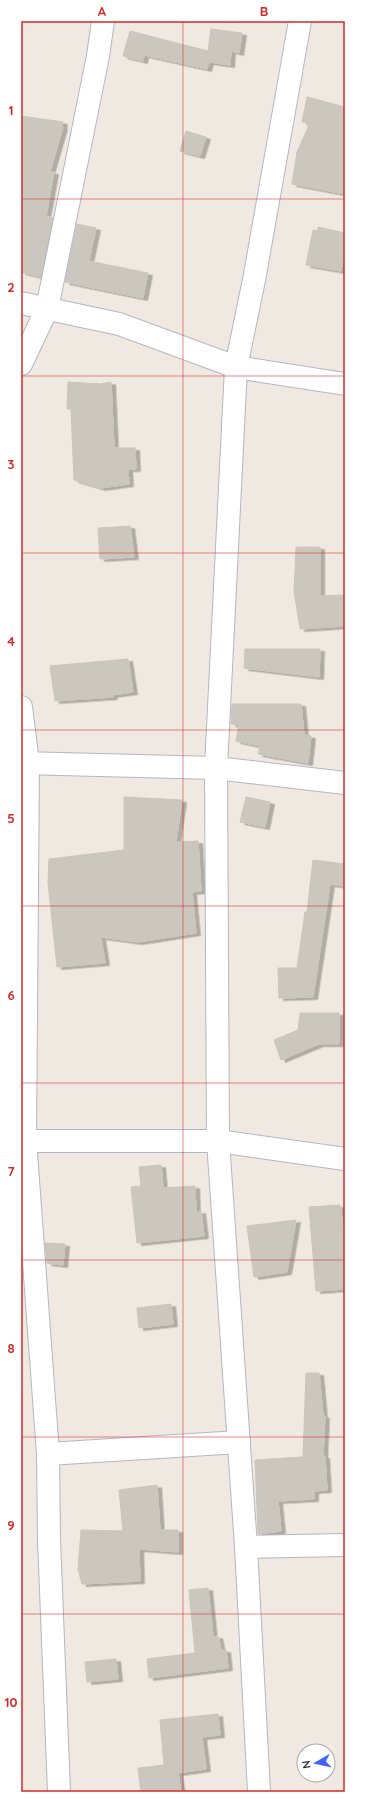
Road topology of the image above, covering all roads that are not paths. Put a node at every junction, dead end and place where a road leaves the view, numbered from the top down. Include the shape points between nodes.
1 (103, 21) edge
2 (300, 21) edge
3 (21, 304) edge
4 (47, 309) junction
5 (21, 364) edge
6 (236, 367) junction
7 (345, 384) edge
8 (21, 707) edge
9 (24, 763) edge
10 (216, 768) junction
11 (345, 783) edge
12 (23, 1140) edge
13 (218, 1141) junction
14 (345, 1159) edge
15 (239, 1442) junction
16 (48, 1454) junction
17 (345, 1546) edge
18 (246, 1548) junction
19 (59, 1792) edge
20 (259, 1792) edge

1 - 4 street
2 - 6 street
3 - 4 street
4 - 5 street
4 - 6 street via 119,324
6 - 7 street
6 - 10 street
8 - 9 street
9 - 10 street
9 - 12 street
10 - 11 street
10 - 13 street
12 - 13 street
12 - 16 street
13 - 14 street
13 - 15 street
15 - 16 street
15 - 18 street
16 - 19 street
17 - 18 street
18 - 20 street

